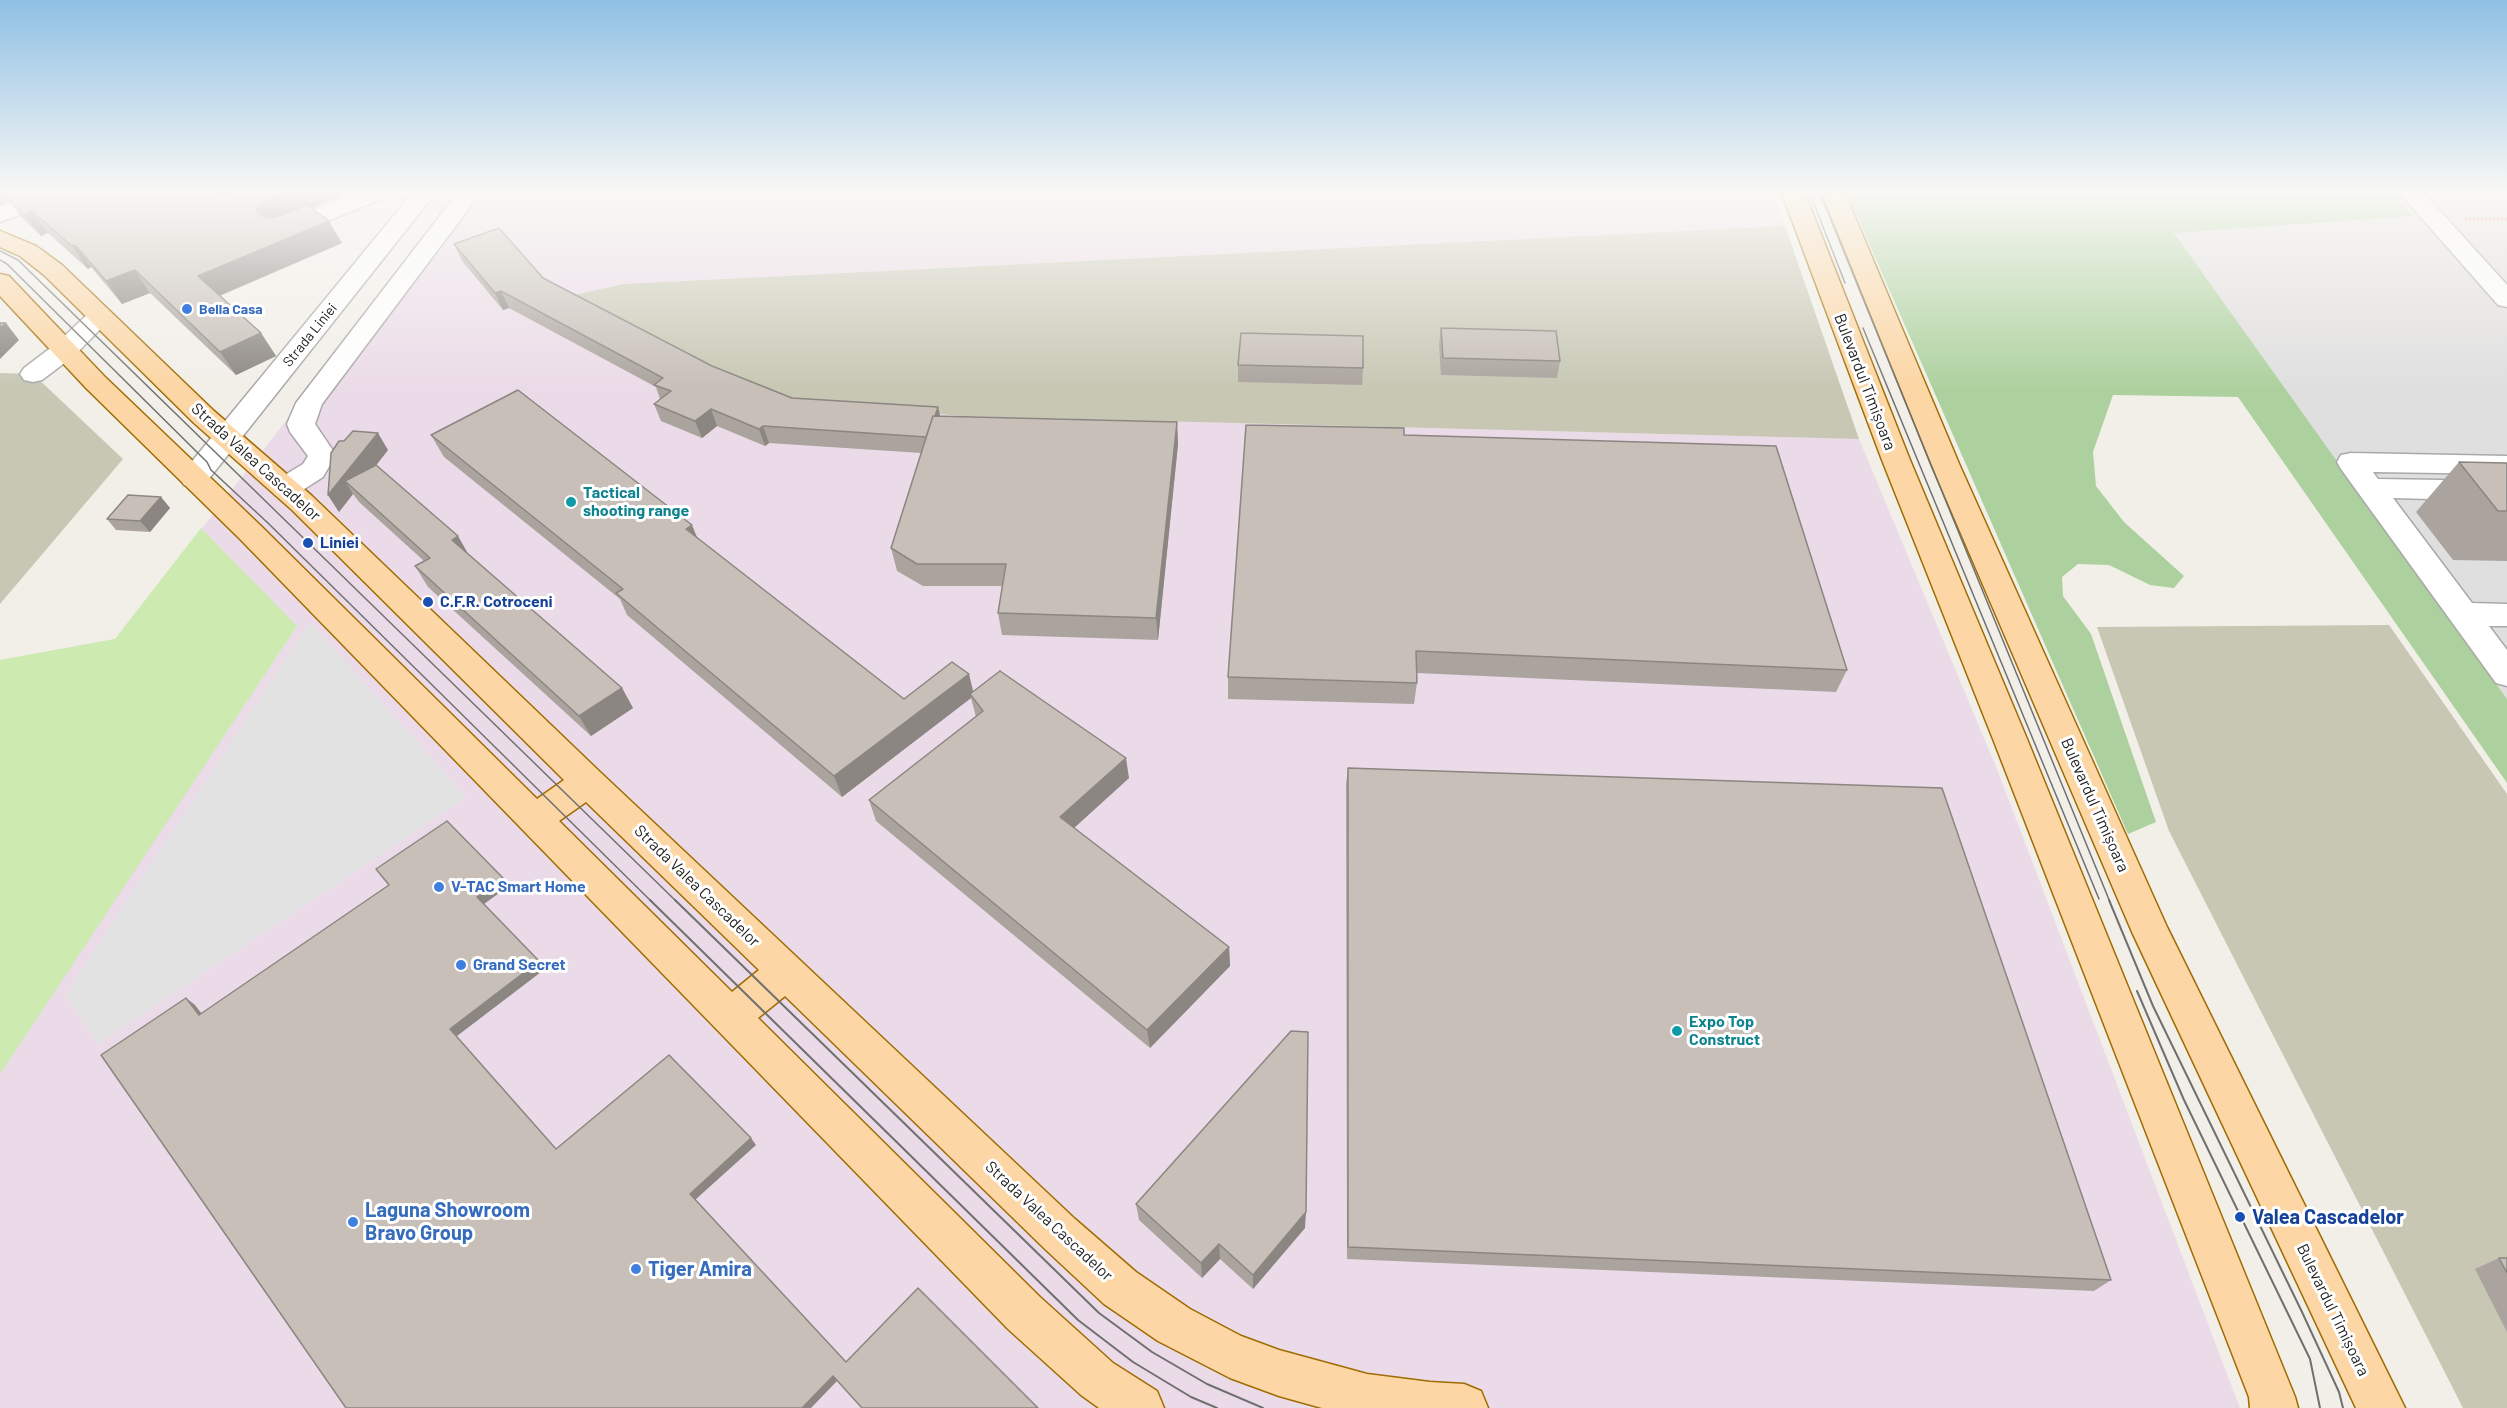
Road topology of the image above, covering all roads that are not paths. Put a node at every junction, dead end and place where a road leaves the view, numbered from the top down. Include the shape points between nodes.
1 (36, 257) edge
2 (372, 257) edge
3 (421, 257) edge
4 (1817, 257) edge
5 (1859, 257) edge
6 (2468, 257) edge
7 (0, 280) edge
8 (2507, 300) edge
9 (100, 315) junction
10 (66, 349) junction
11 (33, 374) dead end
12 (227, 438) junction
13 (2507, 465) edge
14 (194, 478) junction
15 (285, 488) junction
16 (2370, 488) junction
17 (2507, 490) edge
18 (2463, 614) junction
19 (2507, 615) edge
20 (2503, 662) edge
21 (588, 782) junction
22 (534, 819) junction
23 (786, 971) junction
24 (730, 1017) junction
25 (2275, 1404) edge
26 (1403, 1405) edge
27 (1140, 1408) edge
28 (1464, 1408) edge
29 (2381, 1408) edge

1 - 9 main road, Strada Valea Cascadelor
2 - 12 street, Strada Liniei
3 - 15 street via 309,403 301,424 322,455 313,470
4 - 25 main road, Bulevardul Timișoara
5 - 29 main road, Bulevardul Timișoara via 1946,466 2146,921
6 - 8 street
7 - 10 main road
9 - 10 street
9 - 12 main road, Strada Valea Cascadelor
10 - 11 street
10 - 14 main road
12 - 14 street, Strada Liniei
12 - 15 main road, Strada Valea Cascadelor
13 - 16 street via 2351,462
14 - 22 main road
15 - 21 main road, Strada Valea Cascadelor
16 - 17 street
16 - 18 street
18 - 19 street
18 - 20 street
21 - 22 main road
21 - 23 main road, Strada Valea Cascadelor
22 - 24 main road
23 - 24 main road
23 - 26 main road, Strada Valea Cascadelor via 1120,1288 1174,1325 1230,1355 1280,1373
24 - 27 main road via 1061,1349
26 - 28 main road, Strada Valea Cascadelor

